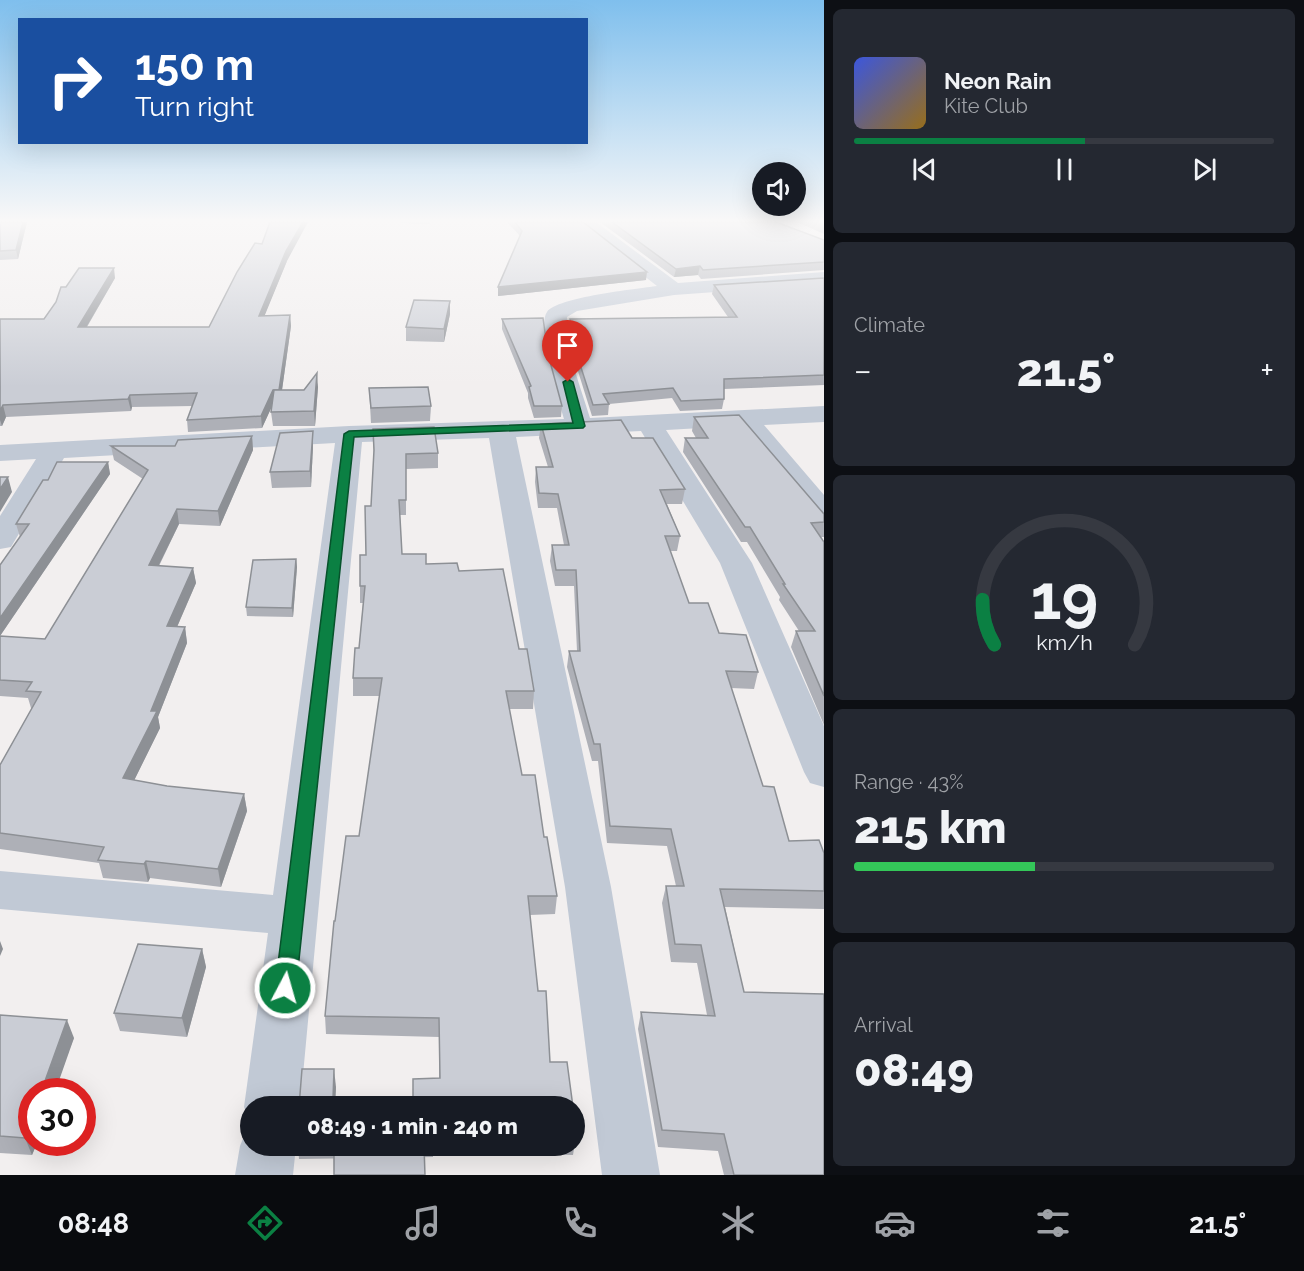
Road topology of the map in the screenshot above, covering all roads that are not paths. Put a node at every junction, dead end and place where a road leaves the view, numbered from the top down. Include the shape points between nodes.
1 (659, 277) edge
2 (824, 278) edge
3 (674, 289) junction
4 (824, 414) edge
5 (743, 417) junction
6 (648, 421) junction
7 (579, 426) junction
8 (501, 430) junction
9 (349, 434) junction
10 (56, 449) junction
11 (0, 453) edge
12 (824, 513) edge
13 (0, 540) edge
14 (824, 772) edge
15 (0, 890) edge
16 (293, 916) junction
17 (273, 1096) edge
18 (267, 1156) edge
19 (264, 1175) edge
20 (631, 1175) edge

1 - 3 street
2 - 3 street
3 - 7 street via 571,306 556,314 562,361
4 - 5 street
5 - 6 street
5 - 12 street
6 - 7 street
6 - 14 street via 736,563
7 - 8 street
8 - 9 street
8 - 20 street via 588,887
9 - 10 street
9 - 16 street
10 - 11 street
10 - 13 street
15 - 16 street
16 - 17 street
18 - 19 street

